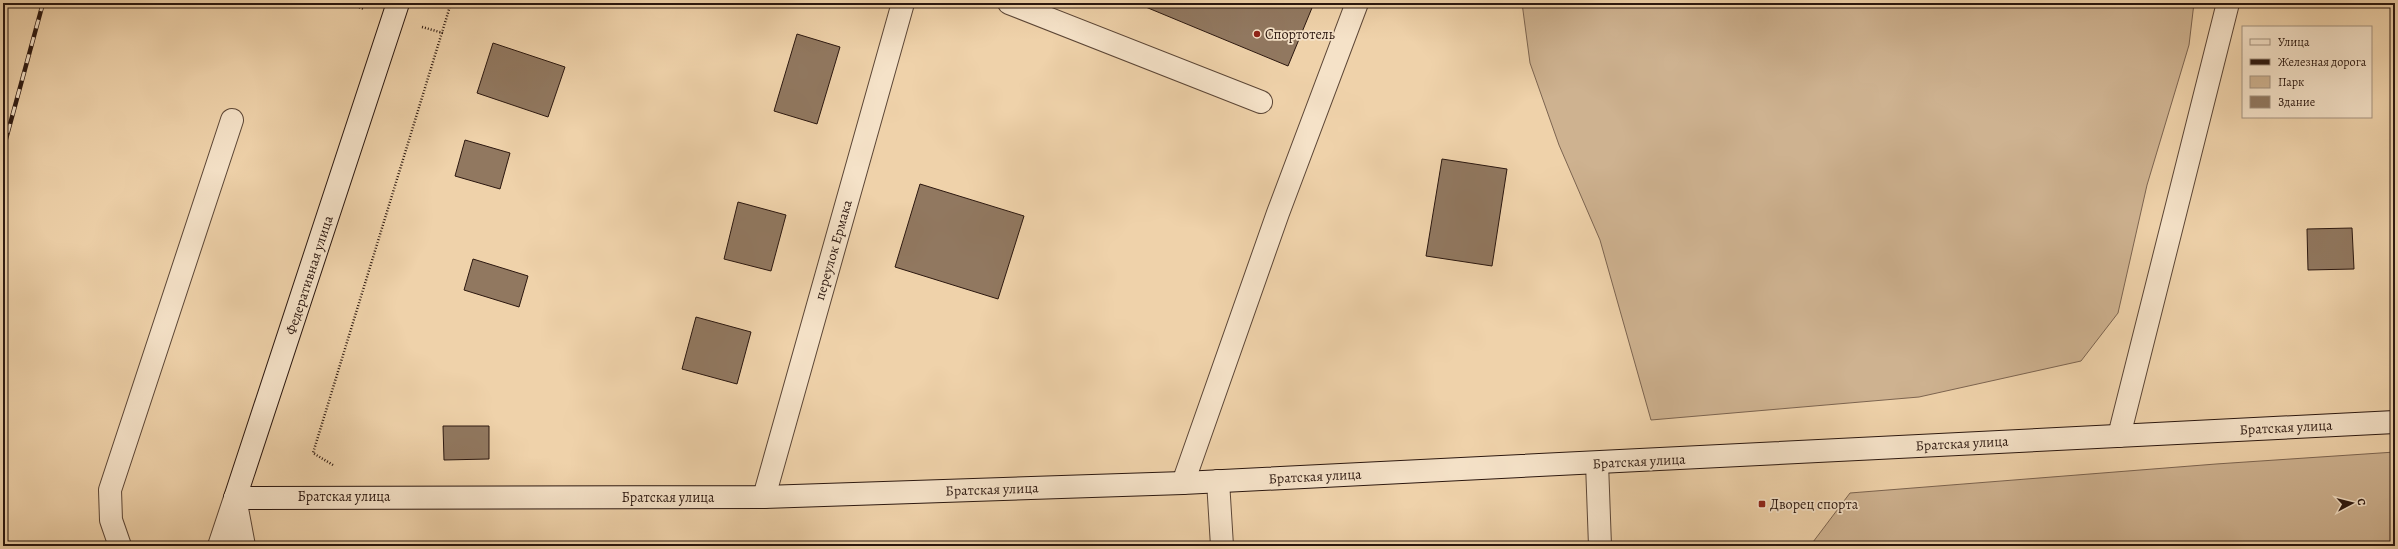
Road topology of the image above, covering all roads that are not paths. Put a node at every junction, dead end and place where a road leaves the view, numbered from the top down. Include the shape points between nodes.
1 (398, 3) edge
2 (902, 3) edge
3 (1009, 3) edge
4 (1357, 3) edge
5 (2228, 3) edge
6 (1261, 102) dead end
7 (232, 120) dead end
8 (2395, 422) edge
9 (2119, 436) junction
10 (1598, 463) junction
11 (1218, 481) junction
12 (1183, 483) junction
13 (764, 497) junction
14 (235, 498) junction
15 (120, 546) edge
16 (219, 546) edge
17 (244, 546) edge
18 (1222, 546) edge
19 (1600, 546) edge

1 - 14 street, Федеративная улица
2 - 13 street, переулок Ермака
3 - 6 street
4 - 12 street via 1278,213
5 - 9 street
7 - 15 street via 110,490 111,520
8 - 9 street, Братская улица
9 - 10 street, Братская улица
10 - 11 street, Братская улица
10 - 19 street
11 - 12 street, Братская улица
11 - 18 street
12 - 13 street, Братская улица
13 - 14 street, Братская улица
14 - 16 street, Федеративная улица
14 - 17 street

